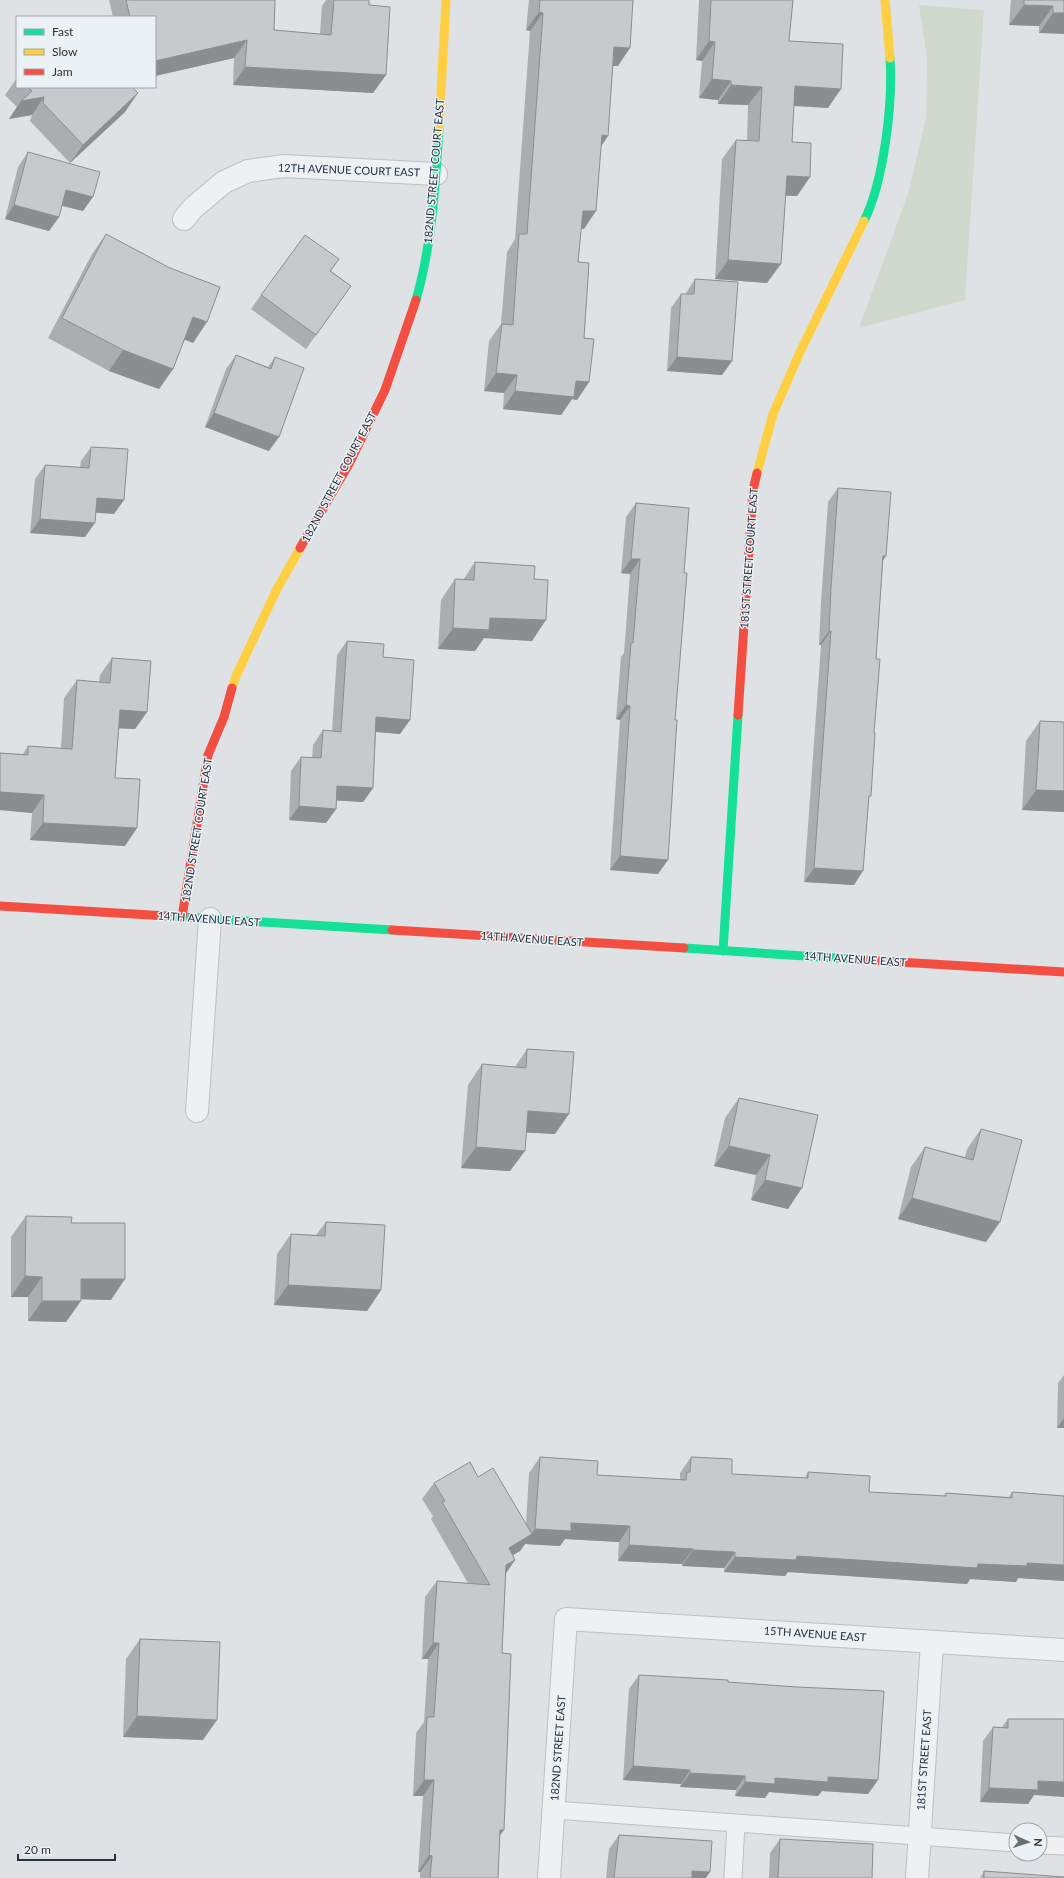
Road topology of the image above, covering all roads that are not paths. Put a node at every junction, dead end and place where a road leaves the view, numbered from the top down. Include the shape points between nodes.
1 (446, 0) edge
2 (885, 0) edge
3 (436, 174) junction
4 (184, 219) dead end
5 (0, 906) edge
6 (182, 917) junction
7 (210, 919) junction
8 (723, 951) junction
9 (1064, 972) edge
10 (197, 1111) dead end
11 (566, 1619) joint
12 (932, 1642) junction
13 (1064, 1650) edge
14 (554, 1810) junction
15 (736, 1824) junction
16 (919, 1837) junction
17 (1008, 1843) edge
18 (1048, 1845) edge
19 (1064, 1846) edge
20 (549, 1878) edge
21 (733, 1878) edge
22 (917, 1878) edge

1 - 3 street, 182ND STREET COURT EAST
2 - 8 street, 181ST STREET COURT EAST via 891,75 886,138 871,207 800,352 773,414 753,490
3 - 4 street, 12TH AVENUE COURT EAST via 284,166 248,171 224,182
3 - 6 street, 182ND STREET COURT EAST via 424,272 385,390 349,464 277,590 236,676 224,717 208,755
5 - 6 street, 14TH AVENUE EAST
6 - 7 street, 14TH AVENUE EAST
7 - 8 street, 14TH AVENUE EAST
7 - 10 street
8 - 9 street, 14TH AVENUE EAST
11 - 12 street, 15TH AVENUE EAST
11 - 14 street, 182ND STREET EAST
12 - 13 street, 15TH AVENUE EAST
12 - 16 street, 181ST STREET EAST
14 - 15 lane
14 - 20 street, 182ND STREET EAST
15 - 16 lane
15 - 21 lane
16 - 17 lane
16 - 22 street, 181ST STREET EAST
18 - 19 lane

